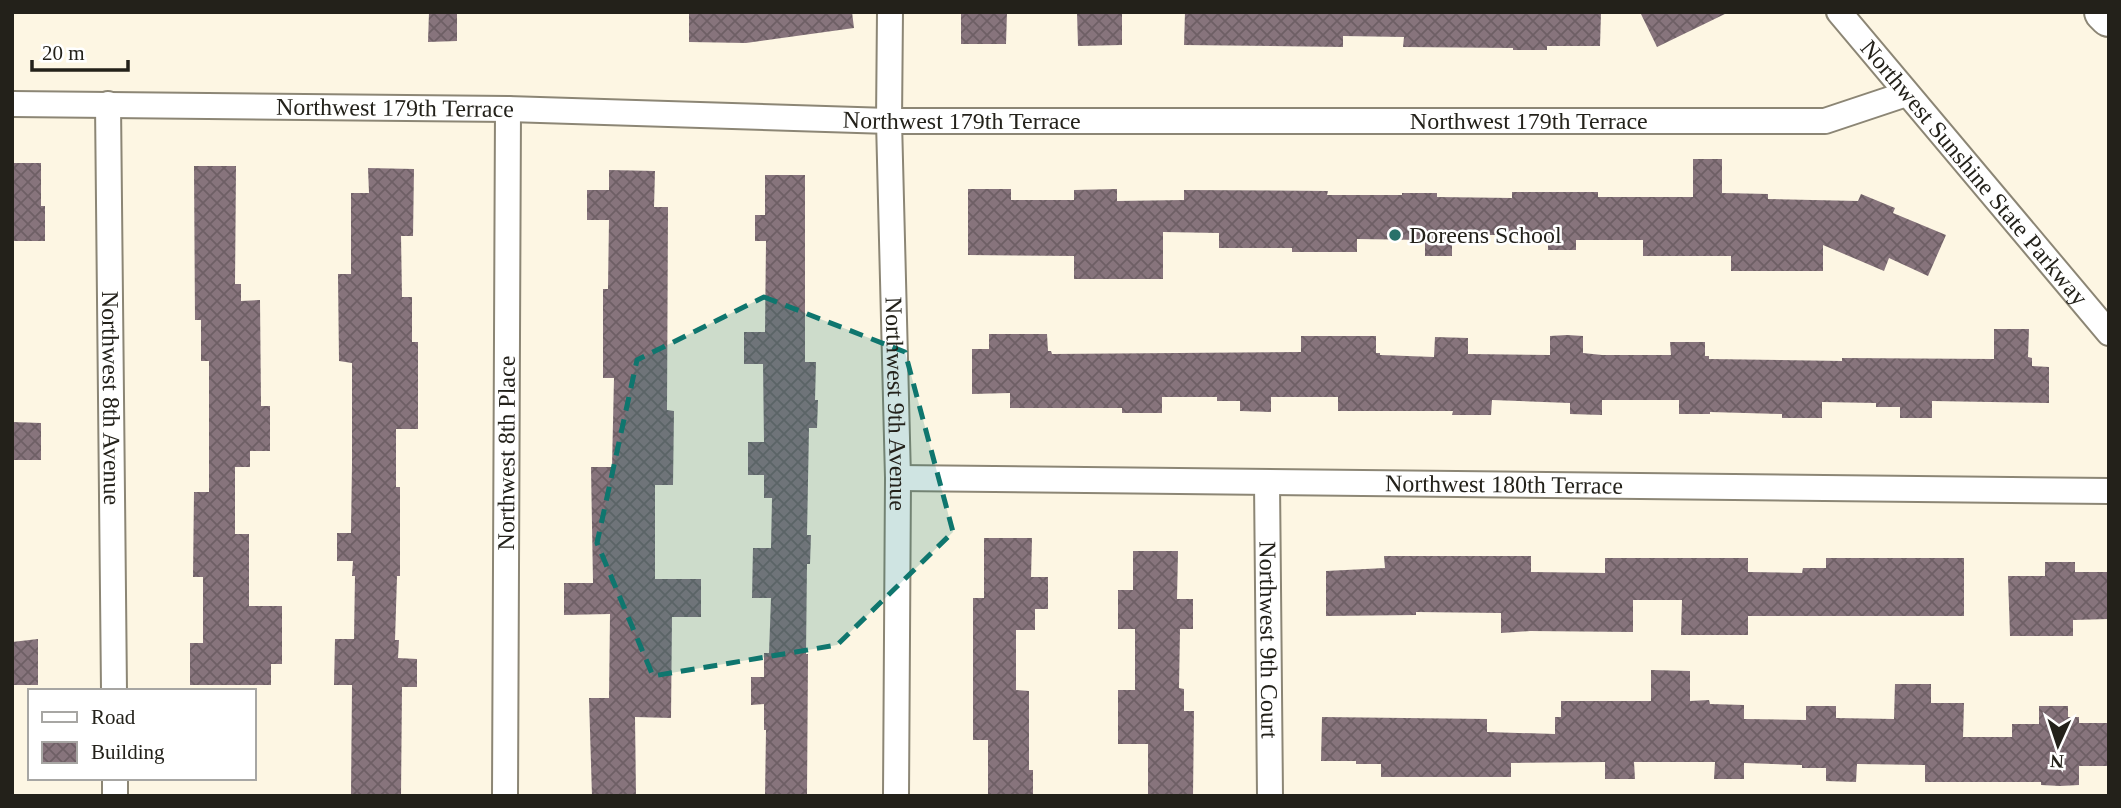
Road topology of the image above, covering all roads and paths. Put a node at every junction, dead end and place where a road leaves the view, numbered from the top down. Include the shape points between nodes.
1 (890, 12) edge
2 (1839, 12) edge
3 (2105, 12) edge
4 (2109, 17) edge
5 (1906, 94) junction
6 (12, 104) edge
7 (108, 104) junction
8 (508, 109) junction
9 (889, 121) junction
10 (2109, 333) edge
11 (898, 478) junction
12 (1267, 482) junction
13 (2109, 491) edge
14 (114, 689) edge
15 (505, 796) edge
16 (896, 796) edge
17 (1270, 796) edge

1 - 9 street, Northwest 9th Avenue
2 - 5 street, Northwest Sunshine State Parkway
3 - 4 highway
5 - 9 street, Northwest 179th Terrace via 1825,121
5 - 10 street, Northwest Sunshine State Parkway
6 - 7 street, Northwest 179th Terrace
7 - 8 street, Northwest 179th Terrace
7 - 14 street, Northwest 8th Avenue
8 - 9 street, Northwest 179th Terrace
8 - 15 street, Northwest 8th Place
9 - 11 street, Northwest 9th Avenue
11 - 12 street, Northwest 180th Terrace
11 - 16 street, Northwest 9th Avenue
12 - 13 street, Northwest 180th Terrace
12 - 17 street, Northwest 9th Court

